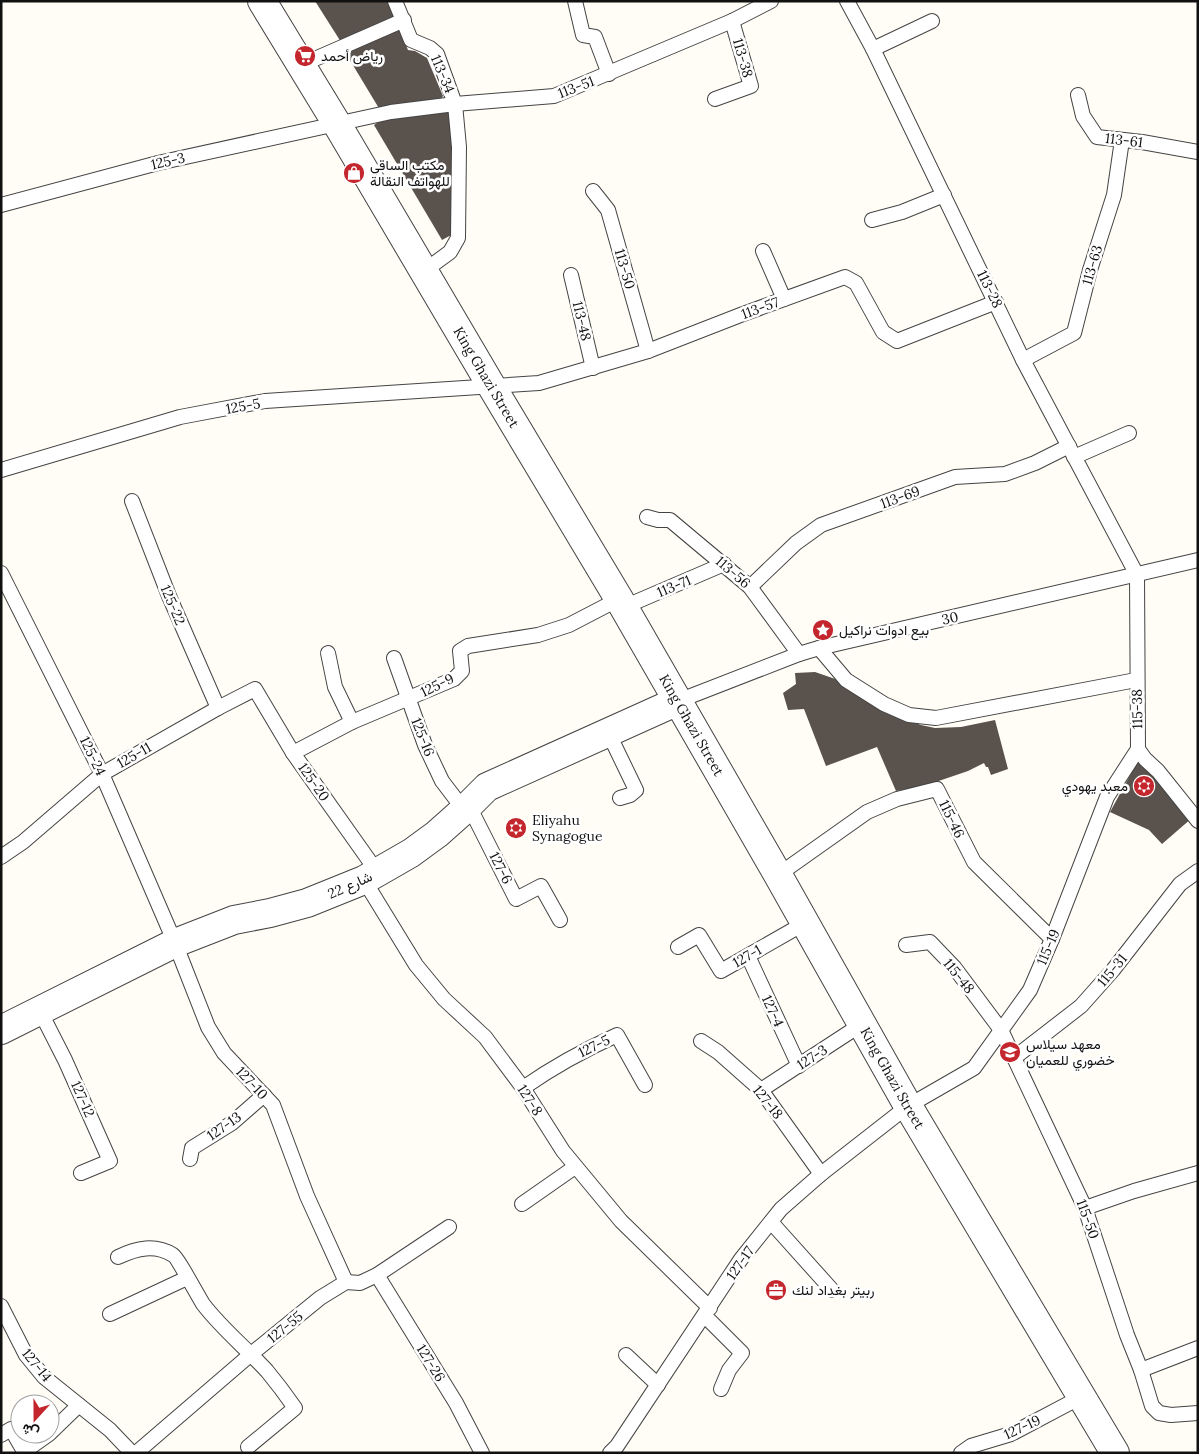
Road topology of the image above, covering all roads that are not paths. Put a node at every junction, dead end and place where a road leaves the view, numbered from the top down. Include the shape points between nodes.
1 (262, 1) edge
2 (394, 1) edge
3 (575, 1) edge
4 (772, 1) edge
5 (847, 1) edge
6 (404, 20) junction
7 (732, 21) junction
8 (932, 21) dead end
9 (873, 49) junction
10 (301, 65) junction
11 (609, 74) junction
12 (1078, 94) dead end
13 (715, 99) dead end
14 (455, 104) junction
15 (337, 124) junction
16 (1122, 140) junction
17 (1198, 152) edge
18 (593, 191) dead end
19 (944, 195) junction
20 (1, 205) edge
21 (872, 220) dead end
22 (763, 251) dead end
23 (424, 271) junction
24 (571, 275) dead end
25 (784, 299) junction
26 (996, 302) junction
27 (648, 351) junction
28 (1023, 360) junction
29 (593, 368) junction
30 (492, 388) junction
31 (1129, 433) dead end
32 (1071, 451) junction
33 (1, 470) edge
34 (132, 501) dead end
35 (646, 517) dead end
36 (1198, 560) edge
37 (724, 564) junction
38 (1, 573) edge
39 (1137, 575) junction
40 (750, 587) junction
41 (622, 603) junction
42 (819, 648) junction
43 (328, 654) dead end
44 (800, 654) junction
45 (394, 658) dead end
46 (1136, 680) junction
47 (254, 689) joint
48 (408, 699) junction
49 (678, 701) junction
50 (218, 708) junction
51 (352, 722) junction
52 (608, 732) junction
53 (1138, 749) junction
54 (294, 753) junction
55 (102, 774) junction
56 (620, 798) dead end
57 (466, 808) junction
58 (1198, 821) edge
59 (1, 857) edge
60 (1198, 871) edge
61 (778, 875) junction
62 (371, 876) junction
63 (560, 920) dead end
64 (804, 923) junction
65 (1052, 939) junction
66 (175, 943) junction
67 (906, 945) dead end
68 (678, 947) dead end
69 (748, 956) junction
70 (40, 1011) junction
71 (862, 1024) junction
72 (1, 1030) edge
73 (1001, 1030) junction
74 (701, 1041) dead end
75 (1014, 1058) junction
76 (798, 1066) junction
77 (646, 1084) dead end
78 (523, 1088) junction
79 (761, 1090) junction
80 (264, 1095) junction
81 (908, 1106) junction
82 (190, 1159) dead end
83 (576, 1167) junction
84 (81, 1173) dead end
85 (1198, 1173) edge
86 (821, 1174) junction
87 (522, 1204) dead end
88 (1085, 1208) junction
89 (771, 1222) junction
90 (448, 1227) dead end
91 (118, 1257) dead end
92 (378, 1276) junction
93 (187, 1278) junction
94 (346, 1282) junction
95 (832, 1290) dead end
96 (1, 1306) edge
97 (708, 1312) junction
98 (110, 1314) dead end
99 (7, 1330) edge
100 (1198, 1348) edge
101 (250, 1355) junction
102 (626, 1356) dead end
103 (1141, 1370) junction
104 (658, 1385) junction
105 (721, 1389) dead end
106 (1081, 1397) junction
107 (78, 1405) junction
108 (1198, 1413) edge
109 (60, 1423) edge
110 (1, 1435) edge
111 (36, 1444) edge
112 (248, 1446) dead end
113 (25, 1452) edge
114 (132, 1453) edge
115 (136, 1453) edge
116 (482, 1453) edge
117 (610, 1453) edge
118 (961, 1453) edge
119 (1115, 1453) edge

1 - 10 street, King Ghazi Street
2 - 6 lane, 113-34
3 - 11 lane via 583,35 595,37
4 - 7 lane, 113-51
5 - 9 lane, 113-28
6 - 10 lane
6 - 14 lane, 113-34 via 411,40 437,54
7 - 11 lane, 113-51
7 - 13 lane, 113-38 via 751,86
8 - 9 lane
9 - 19 lane, 113-28
10 - 15 street, King Ghazi Street
11 - 14 lane, 113-51 via 554,96
12 - 16 lane, 113-61 via 1083,116 1097,137
14 - 15 lane, 113-51 via 391,112
14 - 23 lane, 113-34 via 459,147 458,238 450,252
15 - 20 lane, 125-3 via 158,163
15 - 23 street, King Ghazi Street
16 - 17 lane, 113-61
16 - 28 lane, 113-63 via 1114,196 1074,333
18 - 27 lane, 113-50 via 608,210
19 - 21 lane
19 - 26 lane, 113-28
22 - 25 lane
23 - 30 street, King Ghazi Street
24 - 29 lane, 113-48
25 - 26 lane, 113-57 via 845,277 856,283 882,332 897,341
25 - 27 lane, 113-57
26 - 28 lane, 113-28
27 - 29 lane, 113-57
28 - 32 lane, 113-28
29 - 30 lane, 113-57 via 539,383
30 - 33 lane, 125-5 via 265,402 180,417
30 - 41 street, King Ghazi Street
31 - 32 lane, 113-69
32 - 39 lane, 113-28
32 - 40 lane, 113-69 via 1004,474 955,477 822,525 796,543
34 - 50 lane, 125-22
35 - 37 lane, 113-56 via 670,520
36 - 39 lane, 30
37 - 40 lane, 113-56
37 - 41 lane, 113-71
38 - 55 lane, 125-24
39 - 42 lane, 30
39 - 46 lane, 115-38
40 - 44 lane, 113-56
41 - 48 lane, 125-9 via 538,635 468,646 460,651 462,671 454,679
41 - 49 street, King Ghazi Street
42 - 44 lane, 30
42 - 46 lane via 846,680 884,704 909,715 936,718
43 - 51 lane via 334,687
44 - 49 lane, 30
45 - 48 lane, 125-16
46 - 53 lane, 115-38
47 - 50 lane, 125-11
47 - 54 lane, 125-20
48 - 51 lane, 125-9
48 - 57 lane, 125-16 via 442,781
49 - 52 street, شارع 22
49 - 61 street, King Ghazi Street
50 - 55 lane, 125-11
51 - 54 lane, 125-9
52 - 56 lane via 636,790
52 - 57 street, شارع 22 via 487,787
53 - 58 lane, 115-38
53 - 65 lane, 115-19 via 1107,797
54 - 62 lane, 125-20
55 - 59 lane, 125-11
55 - 66 lane, 125-24
57 - 62 street, شارع 22 via 411,853
57 - 63 lane, 127-6 via 516,898 541,886
60 - 75 lane, 115-31 via 1180,884 1081,1006
61 - 64 street, King Ghazi Street
61 - 65 lane, 115-46 via 867,812 897,799 937,789 974,862
62 - 66 street, شارع 22 via 307,903 234,920
62 - 78 lane, 127-8 via 416,965 444,999 485,1037
64 - 69 lane, 127-1
64 - 71 street, King Ghazi Street
65 - 73 lane, 115-19 via 1030,990
66 - 70 street, شارع 22
66 - 80 lane, 127-10 via 208,1027 224,1053
67 - 73 lane, 115-48 via 930,942 954,967
68 - 69 lane, 127-1 via 699,934 721,971
69 - 76 lane, 127-4
70 - 72 street, شارع 22
70 - 84 lane, 127-12 via 110,1161
71 - 76 lane, 127-3
71 - 81 street, King Ghazi Street
73 - 75 lane, 115-50
73 - 81 lane, 115-19 via 974,1068
74 - 79 lane, 127-18
75 - 88 lane, 115-50
76 - 79 lane, 127-3
77 - 78 lane, 127-5 via 616,1035 577,1054
78 - 83 lane, 127-8 via 562,1151
79 - 86 lane, 127-18
80 - 82 lane, 127-13 via 232,1123 192,1148
80 - 94 lane, 127-10 via 273,1105 307,1196
81 - 86 lane, 127-17
81 - 106 street, King Ghazi Street
83 - 87 lane
83 - 97 lane, 127-8 via 620,1221
85 - 88 lane
86 - 89 lane, 127-17
88 - 103 lane, 115-50 via 1126,1335
89 - 95 lane
89 - 97 lane, 127-17 via 741,1259
90 - 92 lane, 127-55
91 - 93 lane via 132,1250 164,1250 176,1256
92 - 94 lane, 127-55 via 360,1283
92 - 116 lane, 127-26 via 456,1403
93 - 98 lane
93 - 101 lane via 228,1334
94 - 101 lane, 127-55 via 320,1298
96 - 99 lane, 127-14
97 - 104 lane, 127-17
97 - 105 lane, 127-8 via 742,1353 729,1370
99 - 107 lane, 127-14 via 44,1378
100 - 103 lane
101 - 112 lane via 294,1408
101 - 115 lane, 127-55
102 - 104 lane
103 - 108 lane, 115-50 via 1152,1406 1159,1413
104 - 117 lane, 127-17
106 - 118 lane, 127-19 via 1011,1434 971,1446
106 - 119 street, King Ghazi Street
107 - 109 lane
107 - 114 lane, 127-14 via 110,1430
110 - 113 lane via 11,1429
111 - 113 lane

